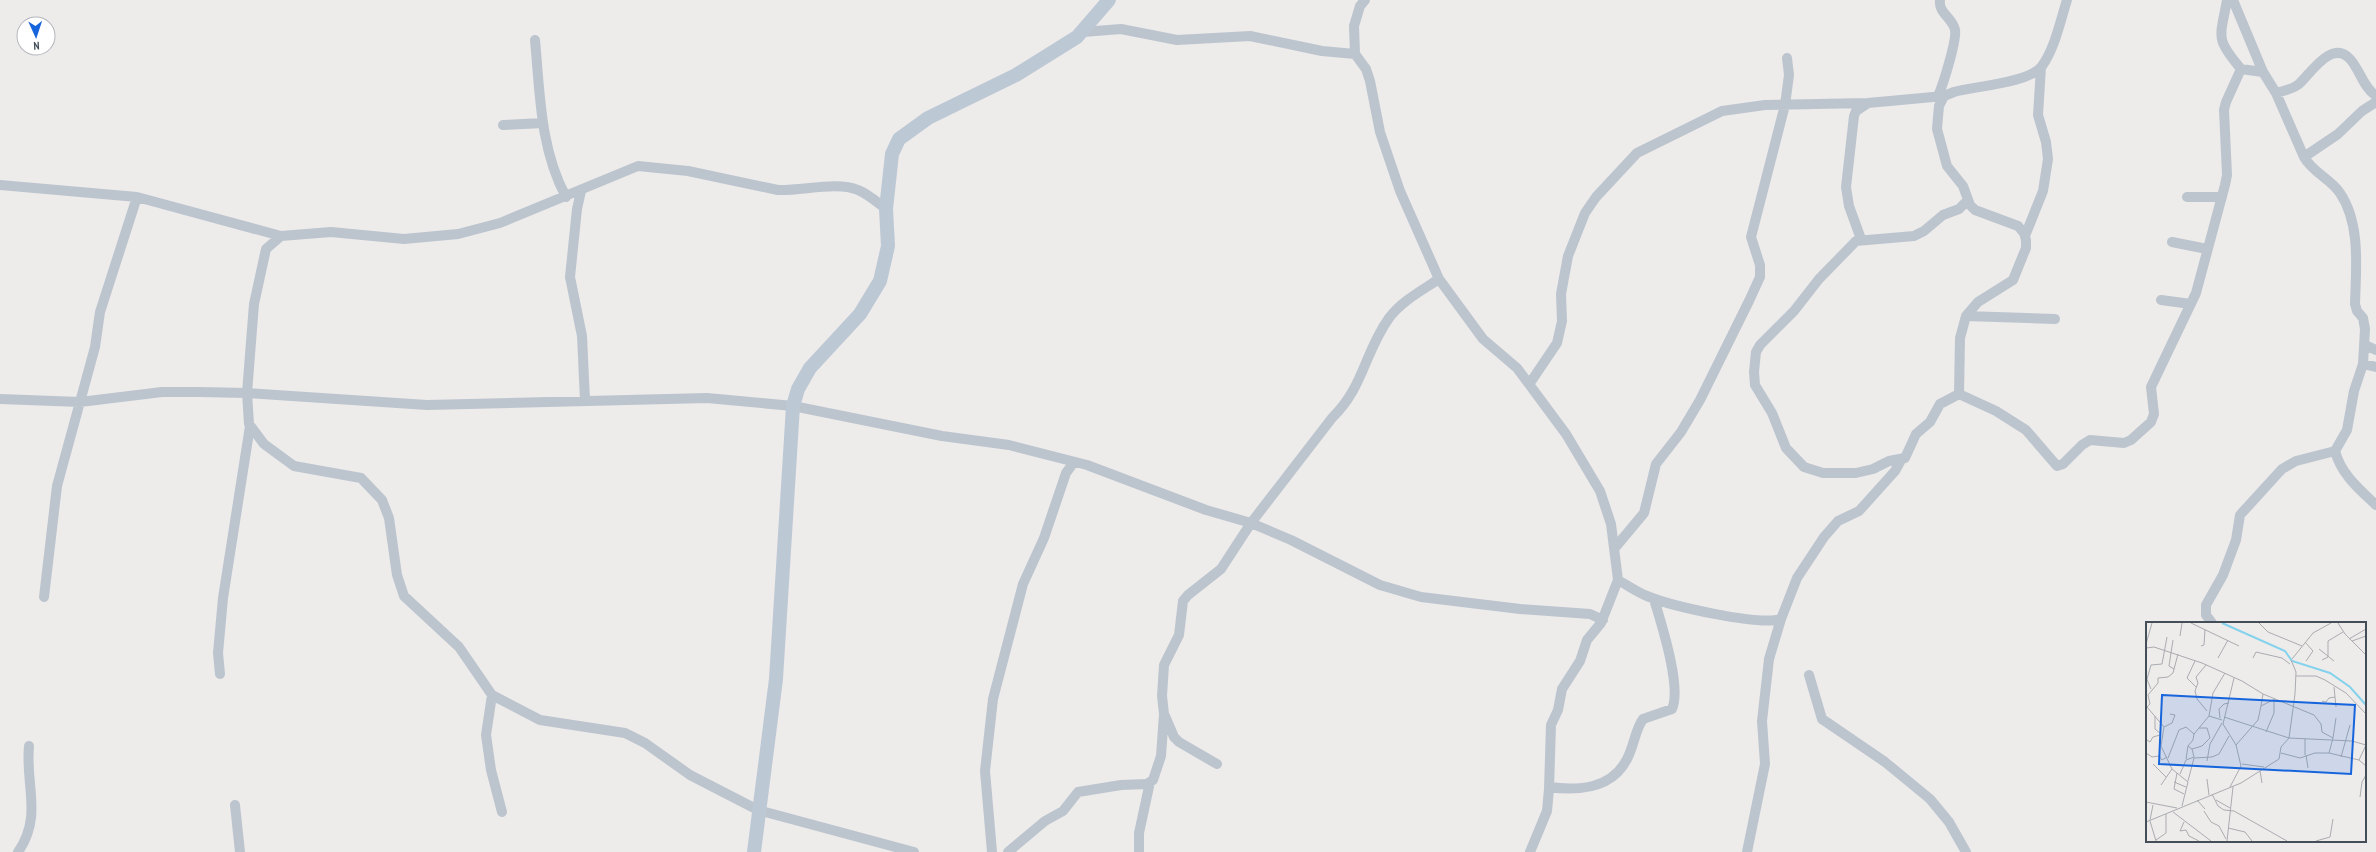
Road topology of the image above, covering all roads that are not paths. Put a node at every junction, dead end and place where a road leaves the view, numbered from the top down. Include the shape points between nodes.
1 (1109, 0) edge
2 (1365, 0) edge
3 (1940, 0) edge
4 (2067, 0) edge
5 (2227, 0) edge
6 (2233, 0) edge
7 (1083, 32) junction
8 (535, 40) dead end
9 (1355, 54) junction
10 (1787, 58) dead end
11 (2041, 67) junction
12 (2241, 69) junction
13 (2263, 72) junction
14 (2276, 93) junction
15 (1941, 96) junction
16 (2376, 96) edge
17 (2376, 102) edge
18 (1868, 103) junction
19 (1785, 105) junction
20 (543, 123) junction
21 (503, 125) dead end
22 (2304, 157) junction
23 (0, 184) edge
24 (581, 191) junction
25 (137, 197) junction
26 (566, 197) junction
27 (2187, 197) dead end
28 (2222, 197) junction
29 (1968, 200) junction
30 (886, 208) junction
31 (281, 236) junction
32 (2025, 236) junction
33 (1861, 240) junction
34 (2172, 242) dead end
35 (2206, 249) junction
36 (1439, 279) junction
37 (2161, 300) dead end
38 (2191, 304) junction
39 (1966, 316) junction
40 (2055, 320) dead end
41 (2365, 345) junction
42 (2376, 350) edge
43 (2363, 364) junction
44 (2376, 367) edge
45 (1530, 383) junction
46 (247, 393) junction
47 (1959, 394) junction
48 (0, 399) edge
49 (585, 400) junction
50 (80, 402) junction
51 (793, 406) junction
52 (250, 426) junction
53 (2335, 451) junction
54 (1901, 460) junction
55 (1074, 462) junction
56 (2376, 504) edge
57 (1251, 523) junction
58 (1614, 548) junction
59 (1618, 580) junction
60 (44, 596) dead end
61 (1654, 599) junction
62 (1781, 619) junction
63 (1603, 620) junction
64 (2211, 622) edge
65 (220, 674) dead end
66 (1809, 675) dead end
67 (492, 695) junction
68 (1164, 714) junction
69 (29, 746) dead end
70 (1217, 764) dead end
71 (1153, 780) junction
72 (1550, 787) junction
73 (235, 806) dead end
74 (758, 810) junction
75 (502, 812) dead end
76 (18, 852) edge
77 (240, 852) edge
78 (754, 852) edge
79 (914, 852) edge
80 (992, 852) edge
81 (1008, 852) edge
82 (1138, 852) edge
83 (1530, 852) edge
84 (1747, 852) edge
85 (1966, 852) edge

1 - 7 main road
2 - 9 street via 1360,6 1354,26
3 - 15 street via 1941,9 1953,24 1956,36
4 - 11 street via 2050,51
5 - 12 street via 2222,45
6 - 13 street
7 - 9 street via 1121,29 1177,40 1250,36 1322,51
7 - 30 main road via 1016,75 928,118 906,132 899,139 892,154
8 - 20 street
9 - 36 street via 1366,69 1370,81 1380,132 1400,191
10 - 19 street via 1789,75
11 - 15 street via 2033,74 2021,78 1971,87
11 - 32 street via 2038,115 2048,159 2043,191
12 - 13 street
12 - 28 street via 2224,110 2227,175
13 - 14 street
14 - 16 street via 2296,86 2323,59 2338,53 2345,54
14 - 22 street
15 - 18 street
15 - 29 street via 1938,129 1944,159 1963,186
17 - 22 street via 2362,111 2333,138
18 - 19 street
18 - 33 street via 1856,111 1854,116 1846,181 1849,206
19 - 45 street via 1722,112 1649,146 1627,161 1585,213 1568,256 1560,300 1562,321 1557,343
19 - 58 street via 1751,237 1760,266 1760,277 1700,400 1681,432 1656,464 1644,513
20 - 21 street
20 - 26 street via 554,174
22 - 41 street via 2310,166 2340,192 2352,221 2356,253 2355,304 2363,318
23 - 25 street
24 - 26 street
24 - 30 street via 638,166 647,166 688,171 778,190 845,186 859,190
24 - 49 street via 570,277 582,336
25 - 31 street
25 - 50 street via 100,312 95,347
26 - 31 street via 500,223 458,234 404,239 331,232
27 - 28 street
28 - 35 street
29 - 32 street via 1978,213 2018,226
29 - 33 street via 1959,210 1943,215 1914,236
30 - 51 main road via 888,246 880,281 860,314 810,368 798,389
31 - 46 street via 271,244 264,256 254,304
32 - 39 street via 2026,248 2013,280 1978,302
33 - 54 street via 1847,250 1819,279 1794,311 1760,345 1755,360 1755,386 1772,413 1786,448 1804,467 1823,473 1843,474 1873,469 1889,461
34 - 35 street
35 - 38 street
36 - 45 street via 1483,339 1510,361
36 - 57 street via 1399,307 1389,318 1374,342 1354,392 1346,405 1332,418
37 - 38 street
38 - 47 street via 2151,387 2154,414 2151,422 2124,443 2090,440 2063,464 2057,466 2026,430 1996,411
39 - 40 street
39 - 47 street via 1960,338
41 - 42 street
41 - 43 street
43 - 44 street
43 - 53 street via 2354,391 2347,430
45 - 58 street via 1566,434 1600,491 1612,524
46 - 49 street via 427,405
46 - 50 street via 162,392
46 - 52 street
47 - 54 street via 1940,404 1930,422 1916,434 1908,456
48 - 50 street
49 - 51 street via 707,398
50 - 60 street via 57,486
51 - 55 street via 942,436 1009,445
51 - 74 main road via 776,679
52 - 65 street via 223,598 218,653
52 - 67 street via 264,444 294,466 361,478 382,500 389,518 397,574 404,596 459,647
53 - 56 street via 2349,478
53 - 64 street via 2290,464 2240,515 2236,540 2223,575 2206,606 2206,615
54 - 62 street via 1895,471 1859,511 1838,521 1828,533 1797,578
55 - 57 street via 1139,483 1206,510
55 - 80 street via 1066,473 1044,538 1023,584 993,700 985,772
57 - 63 street via 1291,540 1380,585 1398,590 1436,598 1590,614
57 - 68 street via 1221,569 1183,601 1179,635 1164,665
58 - 59 street
59 - 61 street
59 - 63 street
61 - 62 street via 1672,605 1754,620
61 - 72 street via 1670,654 1676,701 1672,709 1643,719 1628,758 1611,777 1587,788 1573,790
62 - 84 street via 1769,659 1762,721 1765,764
63 - 72 street via 1587,640 1580,661 1562,689 1558,710 1551,725
66 - 85 street via 1822,719 1885,762 1930,799 1949,822
67 - 74 street via 540,720 625,733 645,743 690,775
67 - 75 street via 486,735 491,770
68 - 70 street via 1174,737 1179,742
68 - 71 street via 1161,756
69 - 76 street via 32,823
71 - 81 street via 1147,784 1121,785 1078,792 1063,811 1044,821
71 - 82 street via 1150,782 1138,833
72 - 83 street via 1546,815
73 - 77 street
74 - 78 main road
74 - 79 street

